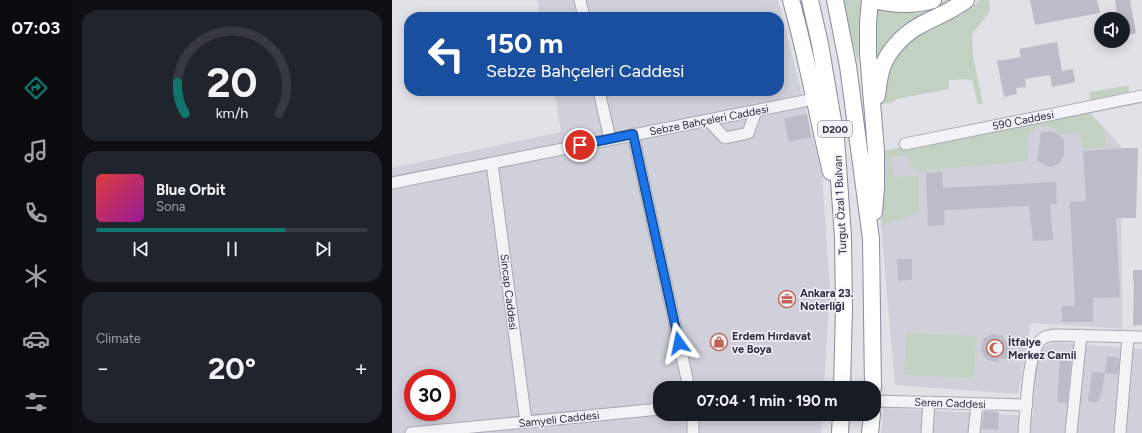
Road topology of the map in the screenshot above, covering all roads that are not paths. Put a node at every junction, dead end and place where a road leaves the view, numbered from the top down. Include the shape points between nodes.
1 (580, 0) edge
2 (791, 0) edge
3 (810, 0) edge
4 (835, 0) edge
5 (870, 0) edge
6 (874, 0) edge
7 (933, 0) edge
8 (966, 0) edge
9 (583, 12) edge
10 (601, 96) edge
11 (1142, 96) edge
12 (814, 99) junction
13 (756, 111) junction
14 (874, 119) junction
15 (708, 120) junction
16 (633, 134) junction
17 (610, 139) junction
18 (905, 144) dead end
19 (492, 163) junction
20 (392, 183) edge
21 (842, 216) junction
22 (871, 239) junction
23 (1081, 335) junction
24 (1128, 336) junction
25 (1142, 337) edge
26 (687, 381) edge
27 (842, 381) edge
28 (873, 381) edge
29 (881, 401) edge
30 (929, 402) junction
31 (977, 404) junction
32 (1026, 405) junction
33 (653, 410) edge
34 (693, 421) edge
35 (840, 421) edge
36 (871, 421) edge
37 (526, 422) junction
38 (502, 429) edge
39 (411, 433) edge
40 (693, 433) edge
41 (840, 433) edge
42 (870, 433) edge
43 (927, 433) edge
44 (974, 433) edge
45 (1024, 433) edge
46 (1071, 433) edge
47 (1120, 433) edge

1 - 9 street
2 - 12 highway
3 - 21 highway, Turgut Özal 1 Bulvarı / D200 via 836,138
4 - 22 highway, Turgut Özal 1 Bulvarı / D200 via 848,66
5 - 14 highway via 868,65
6 - 7 highway via 902,5
8 - 14 highway via 904,36 892,50 882,68
10 - 17 street
11 - 18 street, 590 Caddesi
12 - 13 street, Sebze Bahçeleri Caddesi
12 - 21 highway
13 - 15 street, Sebze Bahçeleri Caddesi
13 - 15 street via 748,133 724,138
14 - 22 highway, Turgut Özal 1 Bulvarı via 876,188
15 - 16 street, Sebze Bahçeleri Caddesi
16 - 17 street, Sebze Bahçeleri Caddesi
16 - 26 street
17 - 19 street, Sebze Bahçeleri Caddesi
19 - 20 street, Sebze Bahçeleri Caddesi
19 - 37 street, Sincap Caddesi
21 - 27 highway, Turgut Özal 1 Bulvarı / D200
22 - 28 highway, Turgut Özal 1 Bulvarı / D200
23 - 24 street
23 - 32 street via 1057,334 1042,339 1033,355
23 - 46 street
24 - 25 street
24 - 47 street
29 - 30 street, Seren Caddesi
30 - 31 street, Seren Caddesi
30 - 43 street
31 - 32 street, Seren Caddesi
31 - 44 street
32 - 45 street
33 - 37 street, Samyeli Caddesi
34 - 40 street
35 - 41 highway
36 - 42 highway
37 - 38 street, Samyeli Caddesi
38 - 39 street, Samyeli Caddesi

